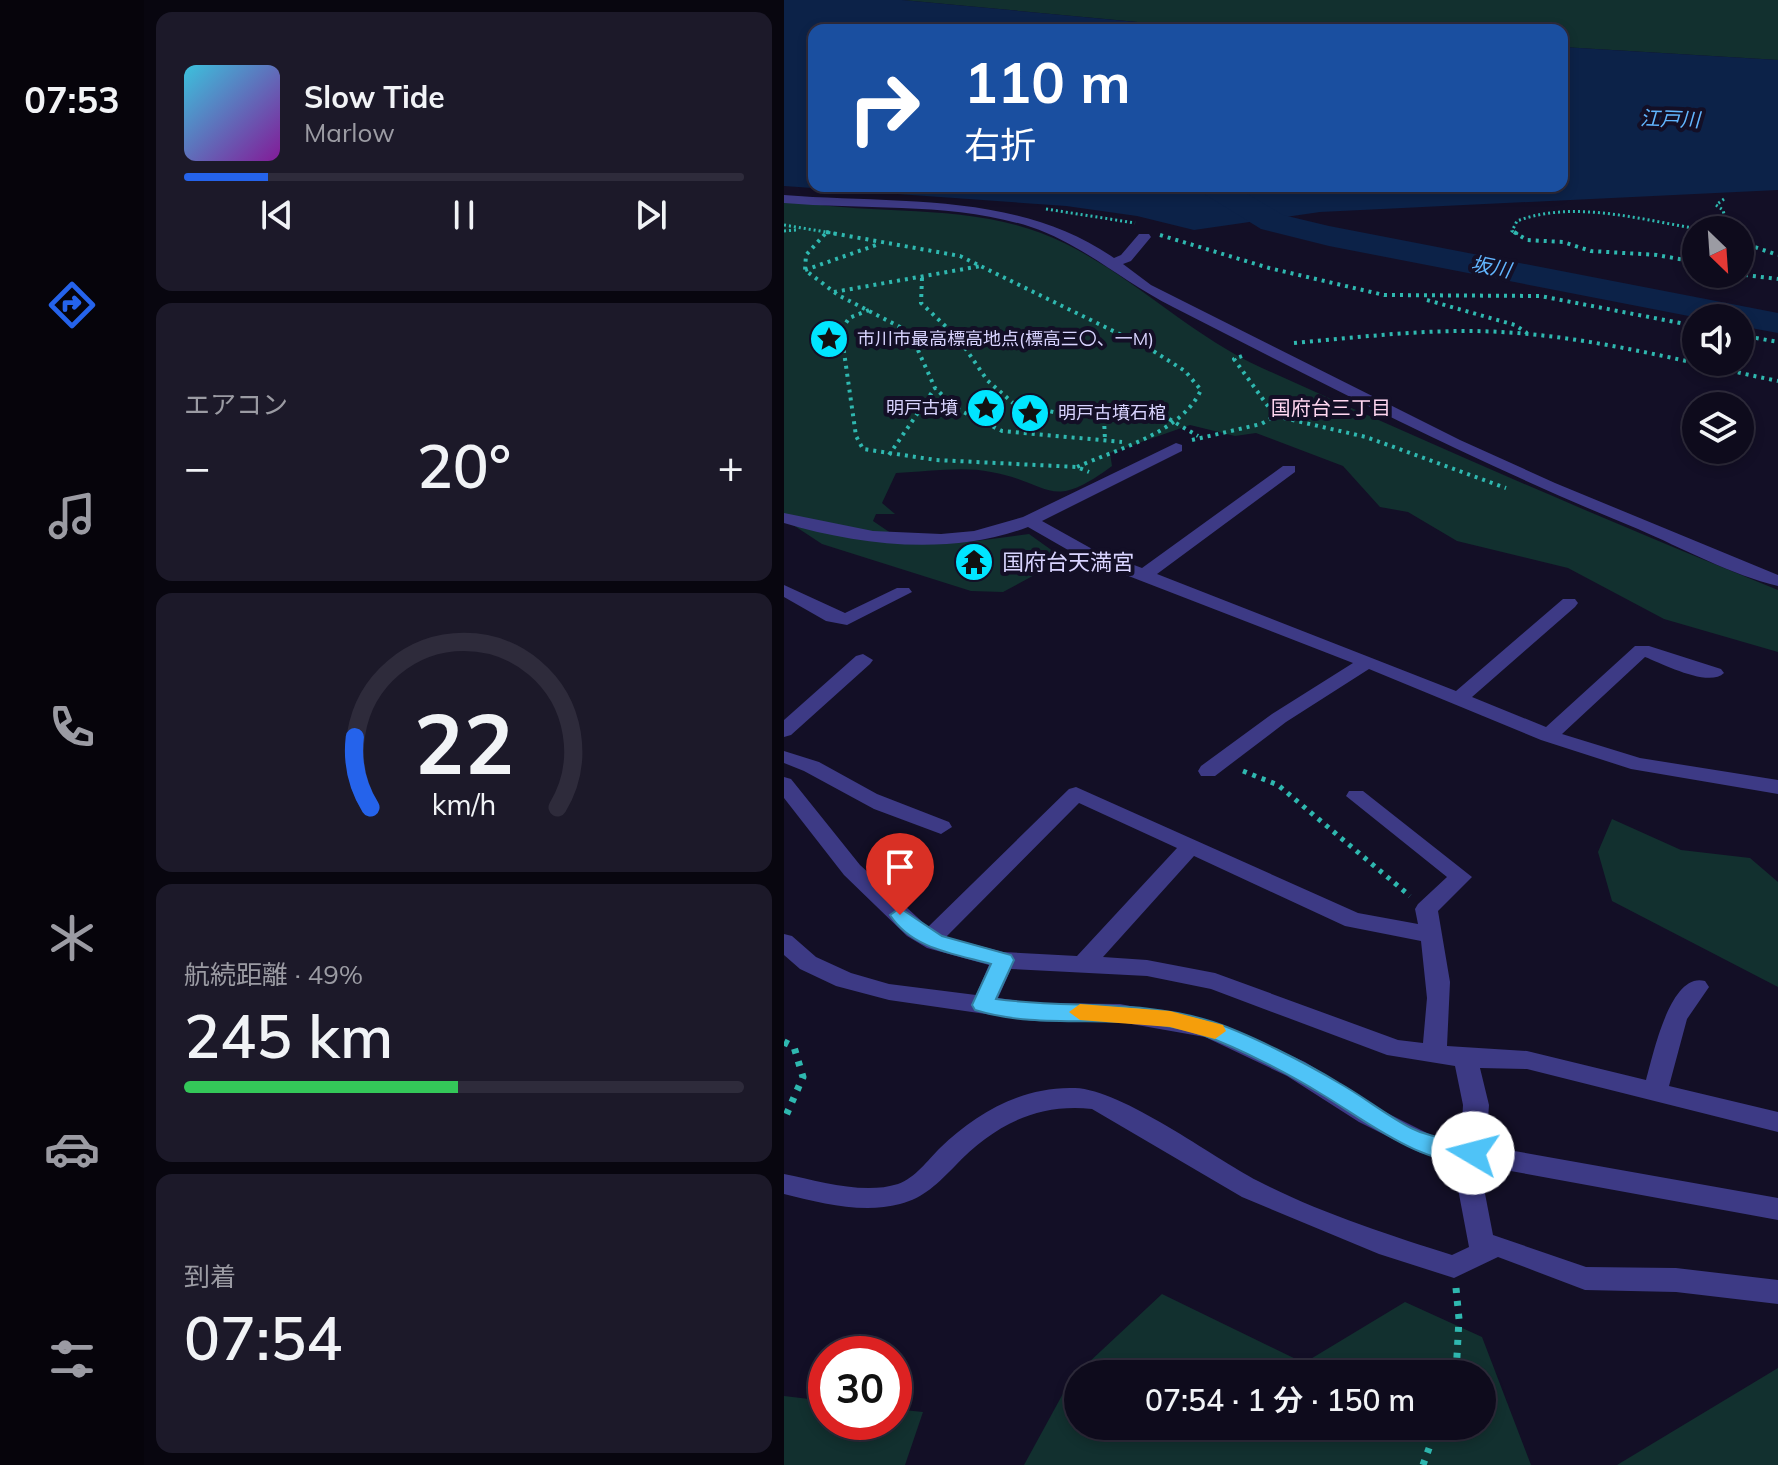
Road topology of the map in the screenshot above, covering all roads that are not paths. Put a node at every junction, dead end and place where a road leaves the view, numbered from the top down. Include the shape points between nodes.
1 (784, 199) edge
2 (1150, 235) road end
3 (1116, 262) junction
4 (1176, 448) dead end
5 (1289, 469) dead end
6 (784, 518) edge
7 (1029, 521) junction
8 (1144, 575) junction
9 (1778, 581) edge
10 (784, 590) edge
11 (903, 592) dead end
12 (1569, 603) dead end
13 (863, 660) dead end
14 (1366, 663) junction
15 (1714, 673) dead end
16 (1460, 698) junction
17 (784, 731) edge
18 (1548, 736) junction
19 (784, 757) edge
20 (1214, 766) road end
21 (784, 784) edge
22 (1778, 787) edge
23 (1356, 796) dead end
24 (941, 827) dead end
25 (1191, 846) junction
26 (1432, 935) junction
27 (930, 939) junction
28 (784, 942) edge
29 (1003, 960) junction
30 (1083, 964) junction
31 (1697, 987) dead end
32 (983, 1005) junction
33 (1434, 1055) junction
34 (1466, 1058) junction
35 (1656, 1089) junction
36 (1778, 1122) edge
37 (1473, 1153) junction
38 (784, 1184) edge
39 (1778, 1209) edge
40 (1483, 1251) junction
41 (1778, 1292) edge

1 - 3 street via 1012,217 1066,235
2 - 3 street
3 - 9 street via 1146,288 1454,443
4 - 7 street
5 - 8 street
6 - 7 street via 840,532 955,537 994,533
7 - 8 street via 1088,554
8 - 14 street
10 - 11 street via 833,617 847,619
12 - 16 street
13 - 17 street
14 - 16 street
14 - 20 street
15 - 18 street via 1642,650
16 - 18 street
18 - 22 street via 1638,764
19 - 24 street via 814,764 844,786
21 - 27 street via 852,870
23 - 26 street via 1461,877 1426,909
25 - 26 street via 1353,920
25 - 27 street via 1076,794
25 - 30 street
26 - 33 street via 1440,1009
27 - 29 street
28 - 32 street via 808,963 844,980
29 - 30 street
29 - 32 street
30 - 33 street via 1147,968 1215,981 1371,1042
31 - 35 street via 1676,1017
32 - 37 street via 1034,1012 1120,1013 1210,1029 1328,1087 1403,1134 1430,1146
33 - 34 street
34 - 35 street via 1527,1060
34 - 37 street via 1476,1105
35 - 36 street
37 - 39 street
37 - 40 street via 1468,1173
38 - 40 street via 846,1197 900,1194 916,1187 968,1135 999,1114 1075,1096 1110,1107 1251,1190 1389,1246 1454,1267
40 - 41 street via 1497,1245 1585,1278 1676,1280

